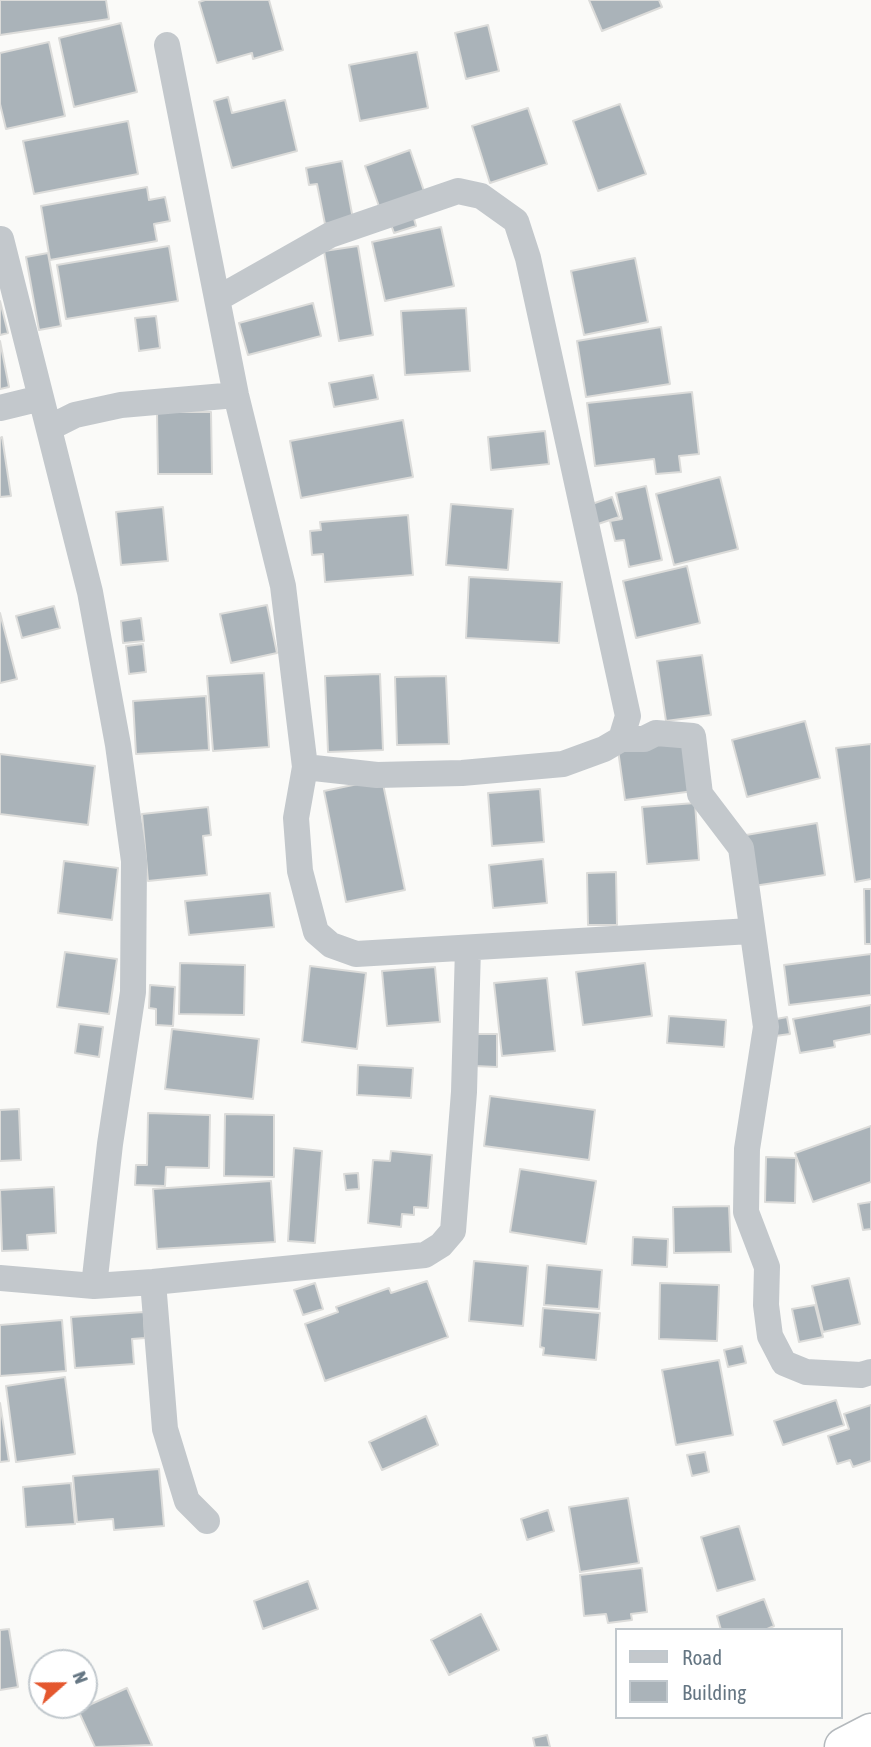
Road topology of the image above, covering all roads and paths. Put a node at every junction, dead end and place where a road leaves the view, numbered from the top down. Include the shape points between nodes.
1 (167, 45) dead end
2 (1, 239) edge
3 (217, 299) junction
4 (236, 395) junction
5 (41, 398) junction
6 (0, 408) edge
7 (49, 428) junction
8 (621, 739) junction
9 (305, 767) junction
10 (751, 931) junction
11 (468, 948) junction
12 (0, 1278) edge
13 (153, 1282) junction
14 (94, 1286) junction
15 (871, 1371) edge
16 (207, 1521) dead end
17 (871, 1734) edge
18 (844, 1747) edge

1 - 3 street
2 - 5 street
3 - 4 street
3 - 8 street via 330,235 458,191 481,196 516,221 528,258 628,716
4 - 7 street via 121,405 75,415
4 - 9 street via 283,586
5 - 6 street
5 - 7 street
7 - 14 street via 90,592 134,861 133,992
8 - 9 street via 563,764 475,772 377,775
8 - 10 street via 644,739 656,733 693,736 701,794 741,848
9 - 11 street via 296,818 300,872 316,932 331,945 356,954
10 - 11 street
10 - 15 street via 766,1027 747,1149 746,1212 767,1267 770,1336 784,1363 806,1373 861,1375
11 - 13 street via 464,1093 453,1231 441,1245 425,1255
12 - 14 street
13 - 14 street
13 - 16 street via 165,1429 187,1500
17 - 18 highway

